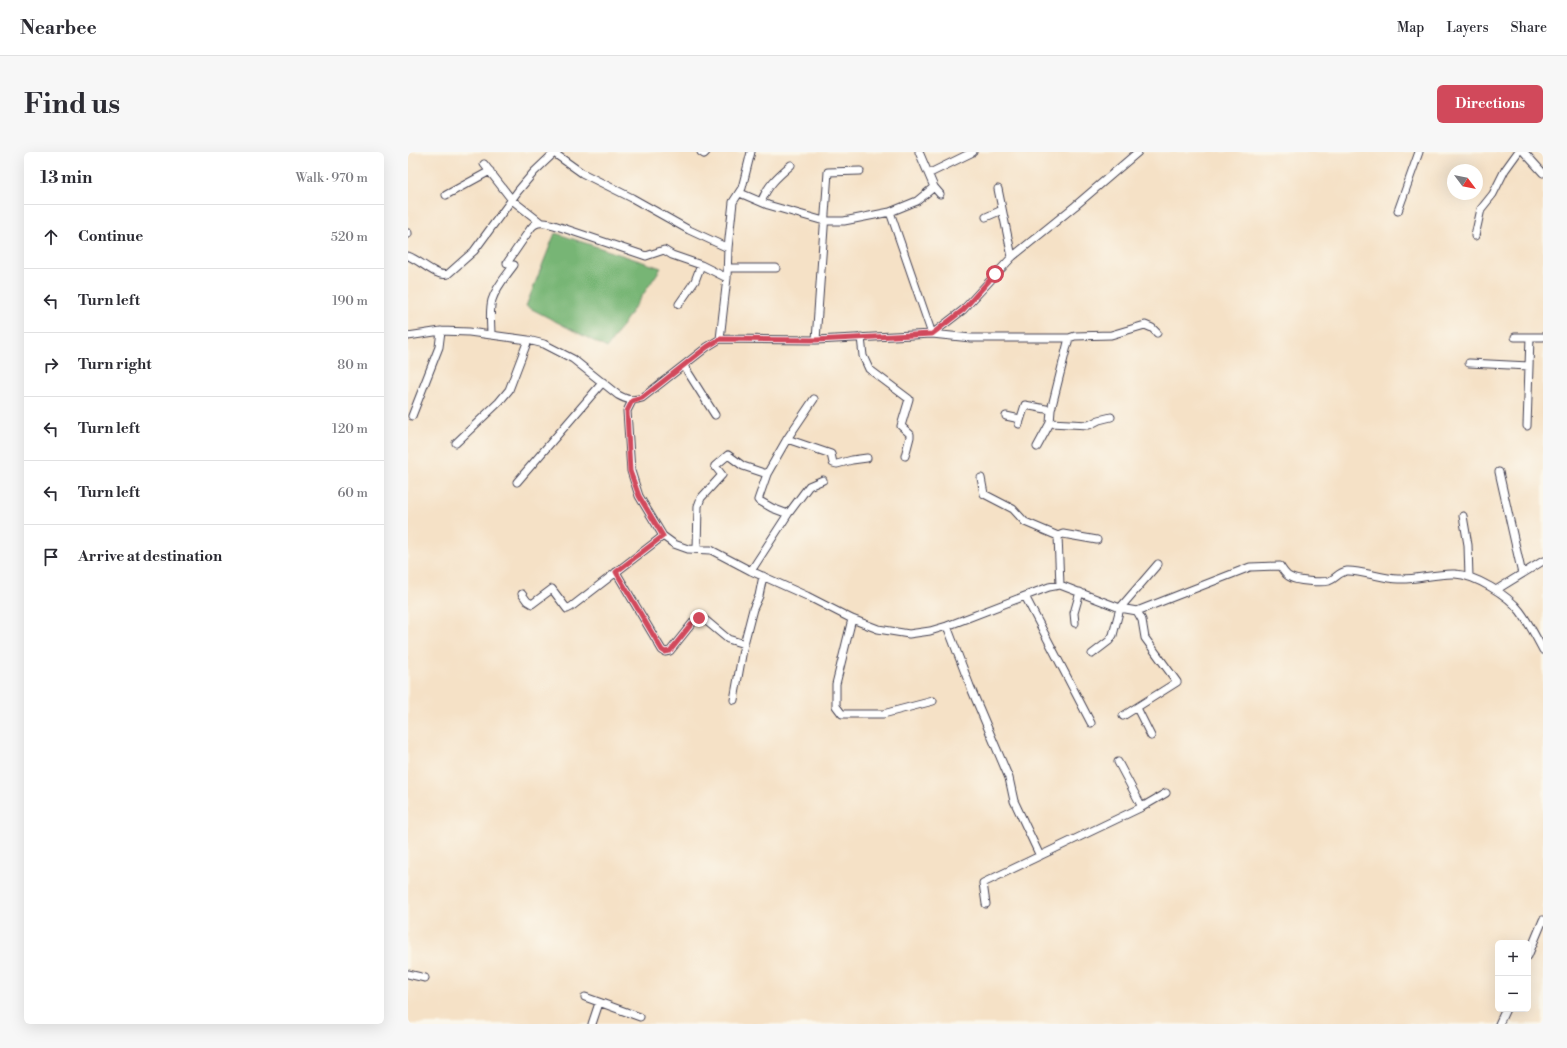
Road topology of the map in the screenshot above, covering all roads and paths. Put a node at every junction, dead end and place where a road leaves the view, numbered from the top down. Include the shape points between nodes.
1 (701, 152) edge
2 (706, 152) edge
3 (751, 152) edge
4 (919, 152) edge
5 (973, 152) edge
6 (1138, 152) edge
7 (1419, 152) edge
8 (1518, 152) edge
9 (1524, 152) edge
10 (554, 153) edge
11 (484, 164) dead end
12 (791, 165) dead end
13 (490, 171) junction
14 (860, 171) dead end
15 (930, 173) junction
16 (1543, 173) edge
17 (934, 187) junction
18 (998, 189) dead end
19 (740, 193) junction
20 (940, 194) dead end
21 (446, 195) dead end
22 (512, 200) junction
23 (761, 202) junction
24 (1002, 210) junction
25 (1398, 211) dead end
26 (890, 212) junction
27 (986, 218) dead end
28 (824, 221) junction
29 (540, 222) junction
30 (1475, 236) dead end
31 (728, 248) junction
32 (408, 254) edge
33 (1012, 257) junction
34 (701, 265) junction
35 (727, 268) junction
36 (776, 268) dead end
37 (727, 278) junction
38 (679, 304) dead end
39 (441, 331) junction
40 (1157, 333) dead end
41 (932, 334) junction
42 (491, 335) junction
43 (408, 336) edge
44 (1515, 337) dead end
45 (1530, 337) junction
46 (1543, 337) edge
47 (861, 338) junction
48 (1069, 338) junction
49 (720, 339) junction
50 (528, 340) junction
51 (816, 340) junction
52 (1470, 363) dead end
53 (684, 366) junction
54 (1529, 366) junction
55 (603, 382) junction
56 (814, 399) dead end
57 (632, 401) junction
58 (1051, 410) junction
59 (715, 415) dead end
60 (412, 416) dead end
61 (1006, 416) dead end
62 (1111, 417) dead end
63 (1050, 423) junction
64 (1527, 426) dead end
65 (788, 439) junction
66 (456, 443) dead end
67 (1037, 447) dead end
68 (905, 456) dead end
69 (867, 458) dead end
70 (1500, 472) dead end
71 (767, 474) junction
72 (981, 478) dead end
73 (823, 480) dead end
74 (517, 482) dead end
75 (788, 514) junction
76 (1463, 516) dead end
77 (663, 536) junction
78 (1058, 536) junction
79 (1097, 540) dead end
80 (697, 549) junction
81 (1543, 562) edge
82 (1158, 564) dead end
83 (751, 571) junction
84 (616, 572) junction
85 (1522, 574) junction
86 (763, 576) junction
87 (1469, 577) junction
88 (1060, 585) junction
89 (1496, 590) junction
90 (1080, 592) junction
91 (522, 594) dead end
92 (1025, 596) junction
93 (1120, 608) junction
94 (1137, 611) junction
95 (852, 619) junction
96 (1075, 623) dead end
97 (947, 626) junction
98 (744, 644) junction
99 (1543, 650) edge
100 (1092, 654) dead end
101 (734, 700) dead end
102 (933, 701) dead end
103 (1137, 708) junction
104 (1123, 716) dead end
105 (1091, 723) dead end
106 (1151, 736) dead end
107 (1118, 762) dead end
108 (1166, 793) dead end
109 (1142, 807) junction
110 (1040, 856) junction
111 (986, 904) dead end
112 (1542, 922) edge
113 (1531, 949) edge
114 (408, 974) edge
115 (425, 978) dead end
116 (585, 997) dead end
117 (599, 1002) junction
118 (1505, 1012) edge
119 (640, 1017) dead end
120 (592, 1024) edge
121 (1499, 1024) edge

1 - 2 street
3 - 19 street
4 - 15 street
5 - 15 street
6 - 33 street
7 - 25 street
8 - 30 street via 1481,209
9 - 16 street
10 - 22 street via 534,172
10 - 31 street via 582,173
11 - 13 street
12 - 23 street via 773,181
13 - 21 street
13 - 22 street
14 - 28 street via 828,172
15 - 17 street
17 - 20 street
17 - 26 street via 918,201
18 - 24 street
19 - 23 street
19 - 31 street via 733,202
22 - 29 street
22 - 32 street via 474,251 448,274 439,274
23 - 28 street
24 - 27 street
24 - 33 street
26 - 28 street
26 - 41 street
28 - 51 street
29 - 34 street via 646,256 664,250
29 - 42 street via 534,224 507,263 514,265 492,300
31 - 35 street
33 - 41 street via 963,310
34 - 37 street
34 - 38 street via 695,281
35 - 36 street
35 - 37 street
37 - 49 street
39 - 42 street
39 - 43 street
39 - 60 street via 439,347
40 - 48 street via 1145,325 1111,335
41 - 47 street
41 - 48 street via 971,338
42 - 50 street
44 - 45 street
45 - 46 street
45 - 54 street
47 - 51 street
47 - 68 street via 863,356 870,369 909,399 901,426 910,434
48 - 58 street
49 - 51 street
49 - 53 street
50 - 55 street via 544,344 573,359
50 - 66 street via 509,390
52 - 54 street
53 - 57 street via 642,398
53 - 59 street
54 - 64 street
55 - 57 street
55 - 74 street
56 - 65 street
57 - 77 street via 627,411 630,471 639,496
58 - 61 street via 1025,405 1019,422
58 - 63 street
62 - 63 street via 1089,425
63 - 67 street
65 - 69 street via 831,454 833,462 837,464
65 - 71 street
70 - 85 street
71 - 75 street via 758,500
71 - 80 street via 743,466 728,455 716,466 722,475 701,498 698,506
72 - 78 street via 984,494 1012,509 1025,522
73 - 75 street via 809,486
75 - 83 street
76 - 87 street via 1468,545
77 - 80 street via 674,544
77 - 84 street
78 - 79 street via 1063,534
78 - 88 street
80 - 83 street via 711,550
81 - 85 street
82 - 93 street
83 - 86 street
84 - 91 street via 567,608 552,590 532,604
84 - 98 street via 665,652 670,651 699,618 704,619 728,639
85 - 89 street
86 - 95 street
86 - 98 street
87 - 89 street
87 - 94 street via 1440,574 1397,579 1348,570 1339,572 1330,581 1314,582 1291,578 1280,566 1250,567
88 - 90 street
88 - 92 street
89 - 99 street via 1521,611
90 - 93 street
90 - 96 street via 1074,613
92 - 97 street
92 - 105 street
93 - 94 street
93 - 100 street via 1113,635
94 - 103 street via 1142,620 1145,638 1178,682
95 - 97 street via 878,629 909,634
95 - 102 street via 836,684 836,706 842,714 883,714
97 - 110 street via 1009,778 1014,801
98 - 101 street
103 - 104 street
103 - 106 street
107 - 109 street
108 - 109 street
109 - 110 street
110 - 111 street via 983,883
112 - 113 street
114 - 115 street
116 - 117 street
117 - 119 street
117 - 120 street
118 - 121 street

